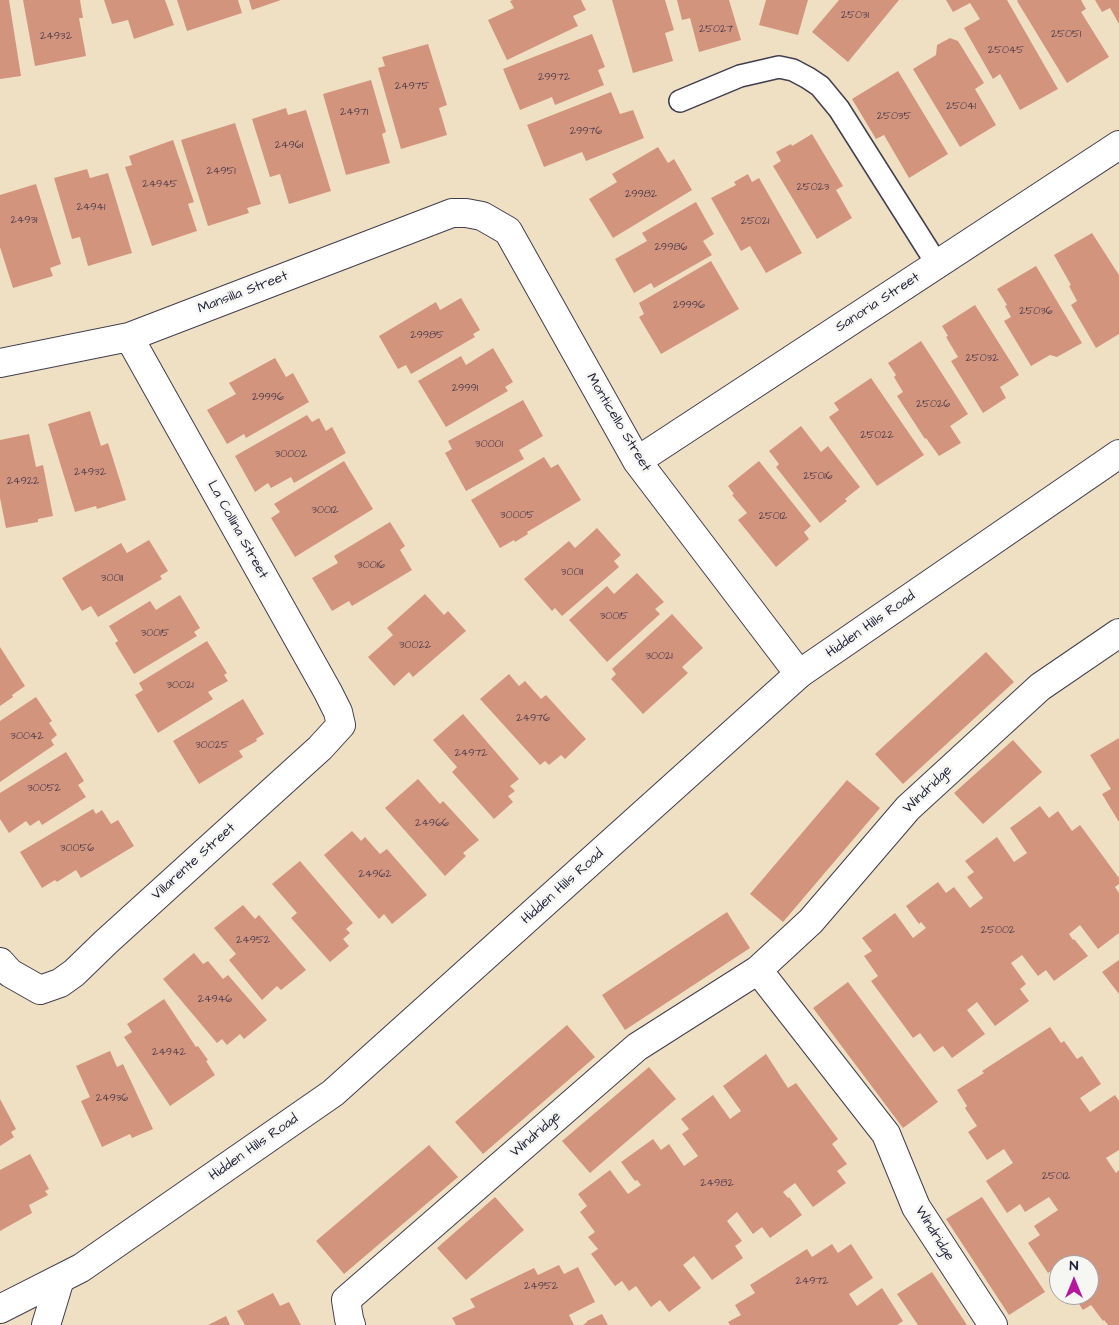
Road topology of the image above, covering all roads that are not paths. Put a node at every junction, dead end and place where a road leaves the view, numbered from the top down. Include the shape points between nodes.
1 (680, 102) dead end
2 (1119, 145) edge
3 (482, 216) joint
4 (937, 264) junction
5 (129, 337) junction
6 (0, 363) edge
7 (1119, 454) edge
8 (638, 461) junction
9 (1119, 633) edge
10 (799, 674) junction
11 (341, 724) joint
12 (0, 962) edge
13 (758, 970) junction
14 (60, 1279) junction
15 (0, 1309) edge
16 (46, 1325) edge
17 (352, 1325) edge
18 (993, 1325) edge

1 - 4 lane via 740,76 779,68 793,70 808,78 820,86 839,109
2 - 4 street, Sanoria Street
3 - 5 street, Mansilla Street via 452,213
3 - 8 street, Monticello Street via 508,231
4 - 8 street, Sanoria Street
5 - 6 street, Mansilla Street
5 - 11 street, La Collina Street via 328,692
7 - 10 street, Hidden Hills Road
8 - 10 street, Monticello Street
9 - 13 street, Windridge via 1040,687 908,808 811,921
10 - 14 street, Hidden Hills Road via 333,1093 81,1268
11 - 12 street, Villarente Street via 320,748 60,983 40,990
13 - 17 street, Windridge via 637,1047 346,1300
13 - 18 street, Windridge via 886,1134 916,1207
14 - 15 street, Hidden Hills Road
14 - 16 street

